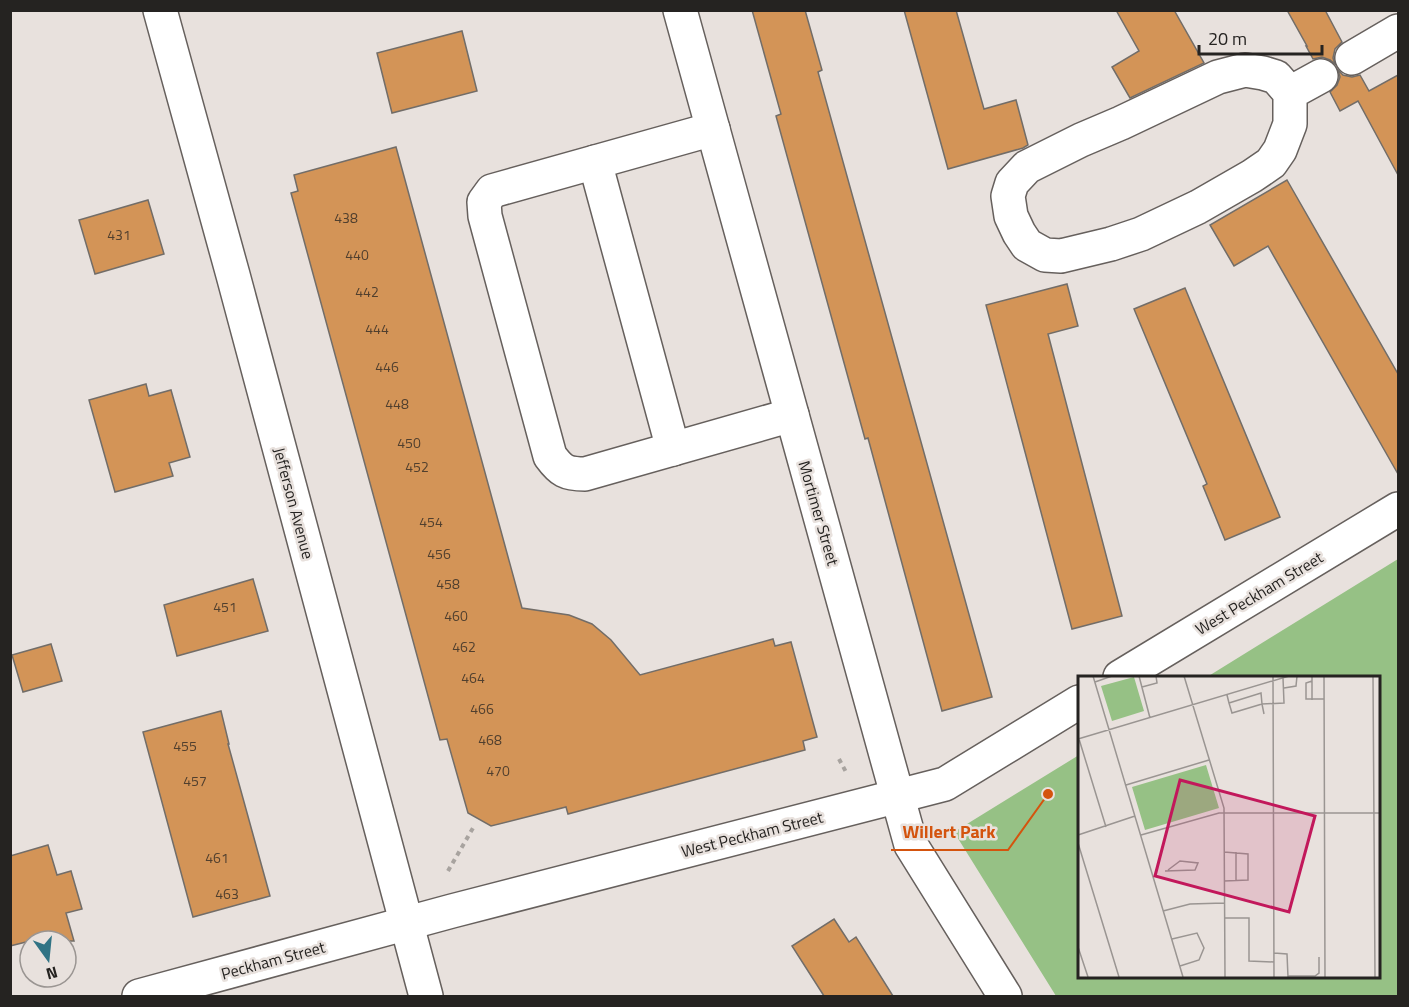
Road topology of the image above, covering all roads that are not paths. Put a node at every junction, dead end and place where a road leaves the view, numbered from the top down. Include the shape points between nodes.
1 (160, 10) edge
2 (680, 10) edge
3 (1398, 31) edge
4 (1352, 58) dead end
5 (1321, 76) dead end
6 (1290, 93) junction
7 (712, 129) junction
8 (595, 162) junction
9 (792, 415) junction
10 (673, 449) junction
11 (1398, 509) edge
12 (1122, 676) edge
13 (1078, 703) edge
14 (898, 796) junction
15 (406, 924) junction
16 (139, 996) edge
17 (426, 996) edge
18 (1005, 996) edge

1 - 15 street, Jefferson Avenue
2 - 7 street, Mortimer Street
3 - 4 street
5 - 6 street
6 - 6 street via 1276,77 1263,73 1245,70 1218,77 1027,166 1012,183 1008,196 1019,233 1027,245 1045,255 1061,256 1141,234 1198,207 1271,163 1290,124
7 - 8 street
7 - 9 street, Mortimer Street
8 - 10 street
8 - 10 street via 492,191 484,202 497,262 550,456 559,468 571,474 585,474
9 - 10 street
9 - 14 street, Mortimer Street
11 - 12 street, West Peckham Street
13 - 14 street, West Peckham Street via 945,784
14 - 15 street, West Peckham Street
14 - 18 street, Mortimer Street via 911,845
15 - 16 street, Peckham Street
15 - 17 street, Jefferson Avenue

